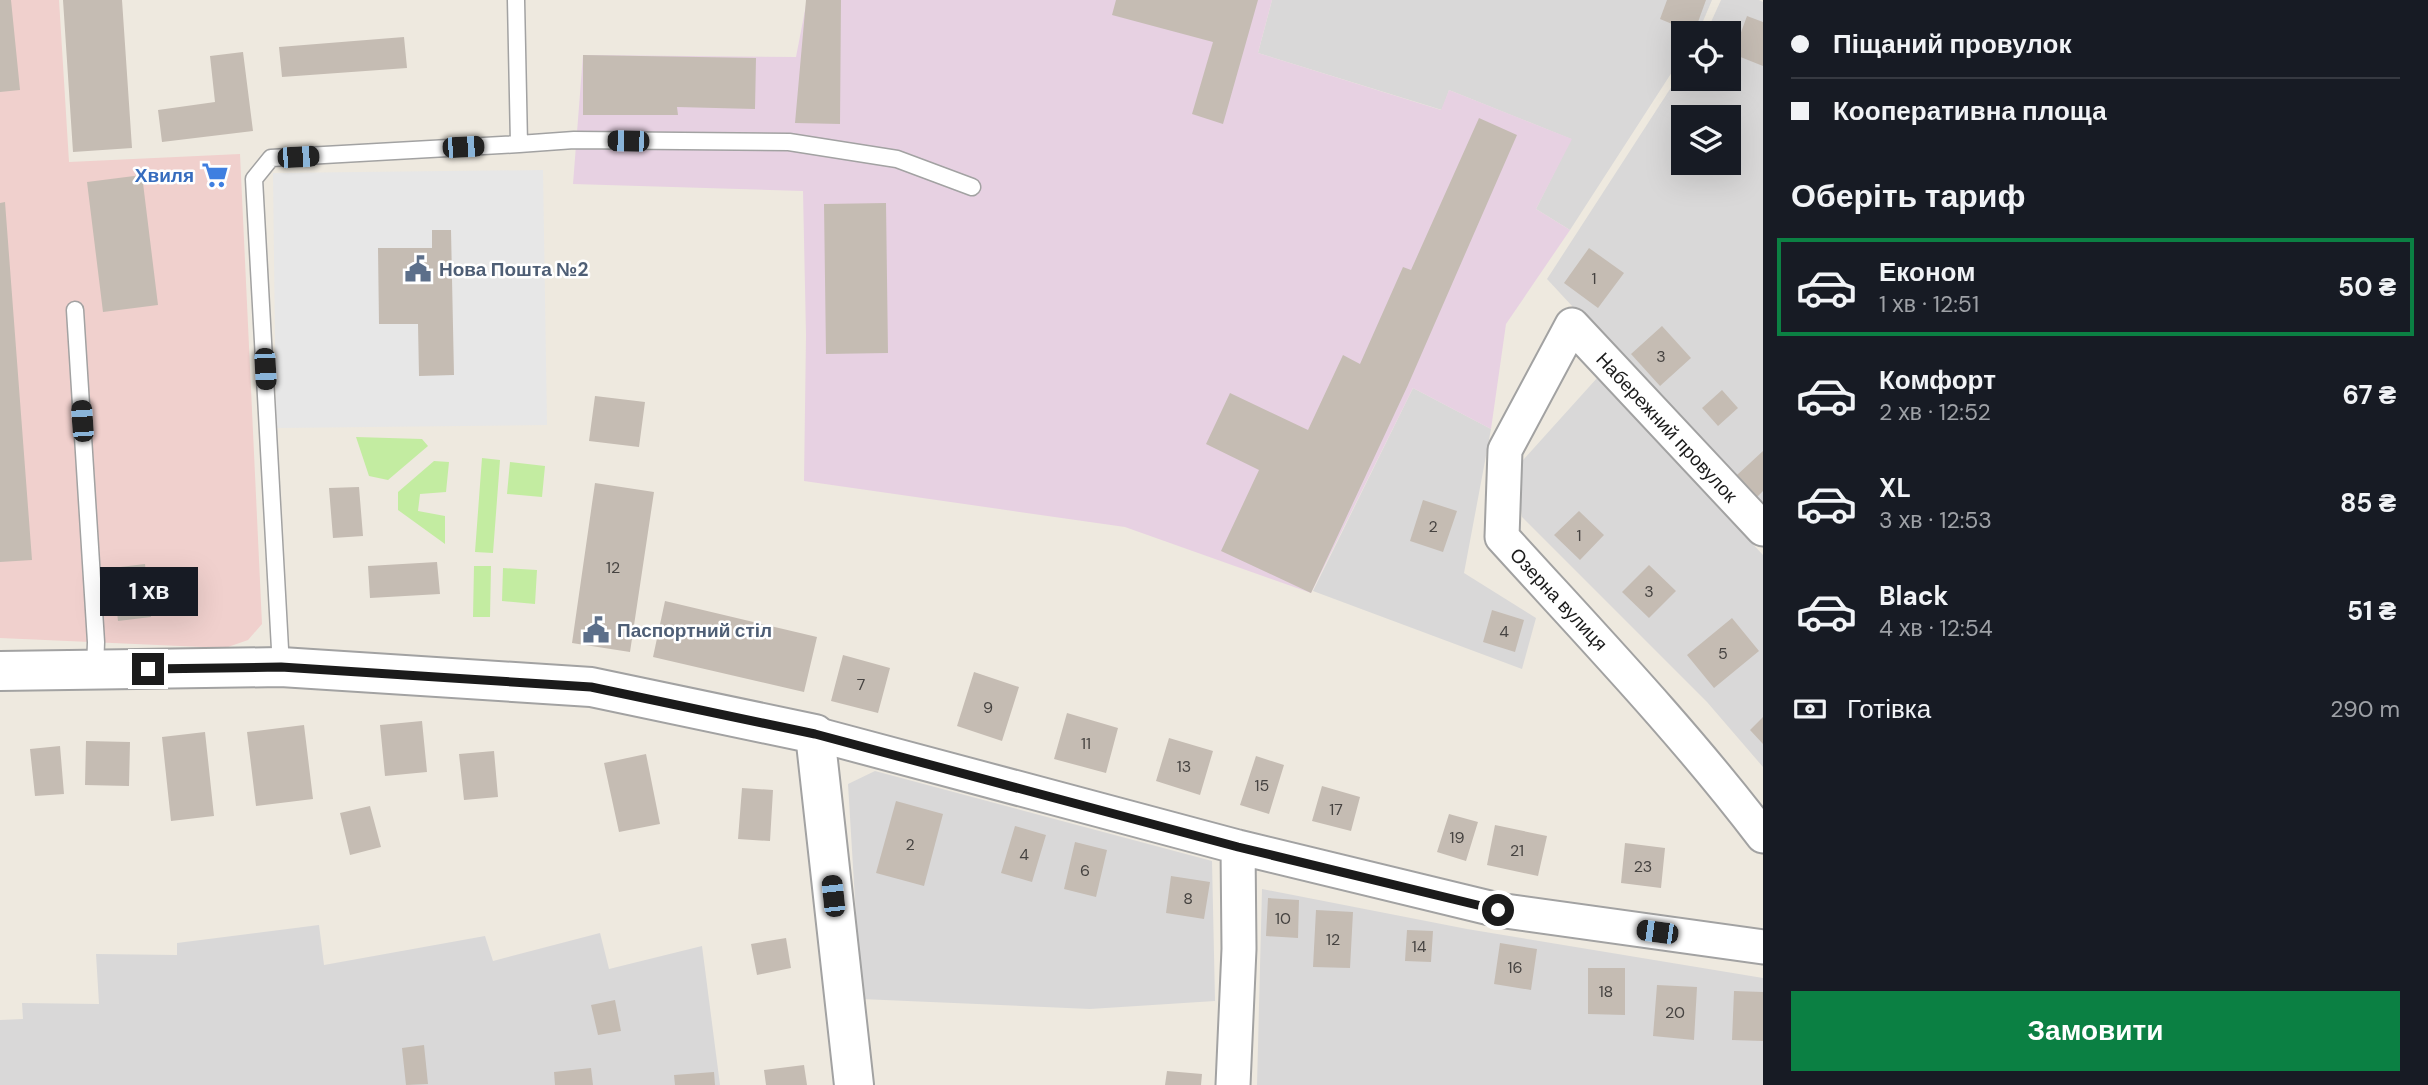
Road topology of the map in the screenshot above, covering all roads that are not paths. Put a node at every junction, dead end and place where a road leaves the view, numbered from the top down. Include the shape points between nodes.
1 (516, 0) edge
2 (519, 144) junction
3 (972, 187) dead end
4 (75, 310) dead end
5 (1572, 326) joint
6 (1763, 528) edge
7 (281, 667) junction
8 (95, 669) junction
9 (0, 671) edge
10 (815, 734) junction
11 (1763, 836) edge
12 (1238, 847) junction
13 (1763, 947) edge
14 (853, 1085) edge
15 (1233, 1085) edge

1 - 2 lane
2 - 3 lane via 574,140 789,142 897,159
2 - 7 lane via 271,158 254,179
4 - 8 lane
5 - 6 street, Набережний провулок
5 - 11 street, Озерна вулиця via 1505,450 1502,537 1637,685
7 - 8 street
7 - 10 street via 591,687
8 - 9 street
10 - 12 street
10 - 14 street
12 - 13 street via 1498,910
12 - 15 street

